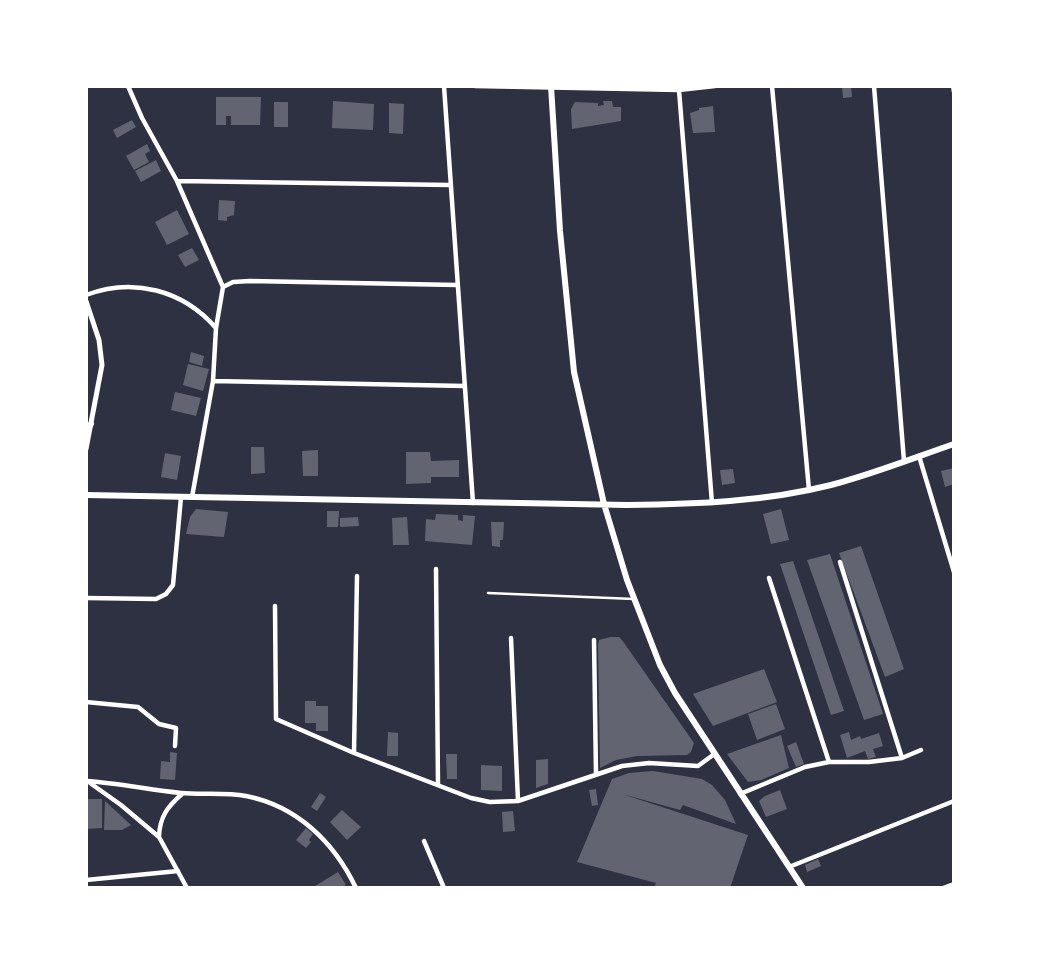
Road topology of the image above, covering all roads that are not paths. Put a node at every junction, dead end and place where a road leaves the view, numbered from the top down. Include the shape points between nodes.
1 (128, 86) edge
2 (444, 86) edge
3 (475, 86) edge
4 (715, 86) edge
5 (772, 86) edge
6 (874, 86) edge
7 (953, 86) edge
8 (551, 87) edge
9 (679, 90) junction
10 (954, 92) edge
11 (177, 181) junction
12 (450, 185) junction
13 (457, 285) junction
14 (223, 287) junction
15 (86, 295) edge
16 (86, 301) edge
17 (216, 328) junction
18 (213, 381) junction
19 (465, 386) junction
20 (91, 424) junction
21 (86, 431) edge
22 (954, 444) edge
23 (86, 449) edge
24 (919, 456) junction
25 (904, 461) junction
26 (809, 489) junction
27 (86, 495) edge
28 (181, 497) junction
29 (192, 497) junction
30 (473, 503) junction
31 (712, 503) junction
32 (604, 504) junction
33 (840, 562) dead end
34 (436, 569) dead end
35 (954, 572) edge
36 (357, 576) dead end
37 (769, 578) dead end
38 (488, 593) dead end
39 (86, 598) edge
40 (634, 599) junction
41 (275, 606) dead end
42 (511, 638) dead end
43 (594, 640) dead end
44 (86, 702) edge
45 (175, 746) dead end
46 (921, 750) dead end
47 (354, 753) junction
48 (713, 755) junction
49 (902, 758) junction
50 (829, 762) junction
51 (596, 774) junction
52 (87, 781) edge
53 (438, 785) junction
54 (183, 793) junction
55 (739, 794) junction
56 (518, 801) junction
57 (954, 801) edge
58 (159, 837) junction
59 (424, 841) dead end
60 (788, 867) junction
61 (178, 871) junction
62 (86, 880) edge
63 (954, 884) edge
64 (187, 888) edge
65 (356, 888) edge
66 (444, 888) edge
67 (803, 888) edge
68 (943, 888) edge

1 - 11 street
2 - 12 street
3 - 8 street
4 - 9 street
5 - 26 street
6 - 25 street
7 - 10 street
8 - 9 street
8 - 32 main road via 574,372
9 - 31 street
11 - 12 street
11 - 14 street
12 - 13 street
13 - 14 street via 250,281
13 - 19 street
14 - 17 street
15 - 17 street via 123,287 153,289 191,305
16 - 20 street via 102,357
17 - 18 street
18 - 19 street
18 - 29 street
19 - 30 street
20 - 21 main road
20 - 23 street
22 - 24 main road
24 - 25 main road
24 - 35 street
25 - 26 main road
26 - 31 main road
27 - 28 main road
28 - 29 main road
28 - 39 street via 173,585 166,594 156,599
29 - 30 main road
30 - 32 main road
31 - 32 main road
32 - 40 main road
33 - 49 street
34 - 53 street
36 - 47 street
37 - 50 street
38 - 40 lane
40 - 48 main road via 660,665
41 - 47 street via 275,715 279,722
42 - 56 street
43 - 51 street
44 - 45 street via 138,707 159,724 176,728
46 - 49 street
47 - 53 street
48 - 51 street via 698,766 637,763
48 - 55 main road
49 - 50 street
50 - 55 street
51 - 56 street
52 - 54 street
52 - 58 street
53 - 56 street via 481,801
54 - 58 street via 160,821
54 - 65 street via 245,796 278,806 309,824 332,849
55 - 60 main road
57 - 60 street
58 - 61 street
59 - 66 street
60 - 67 main road
61 - 62 street
61 - 64 street
63 - 68 street

